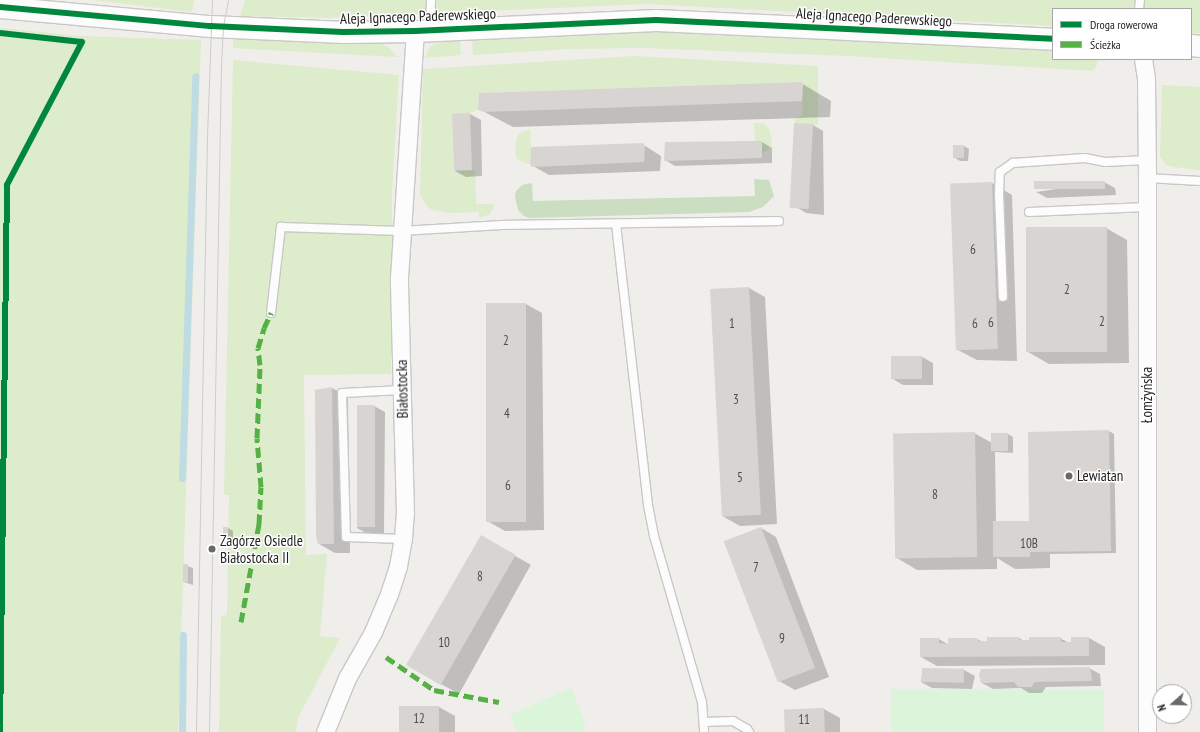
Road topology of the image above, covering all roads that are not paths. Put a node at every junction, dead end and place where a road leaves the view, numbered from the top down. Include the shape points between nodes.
1 (431, 0) edge
2 (0, 7) edge
3 (423, 31) junction
4 (1052, 39) edge
5 (1144, 60) edge
6 (1147, 160) junction
7 (1147, 178) junction
8 (1200, 181) edge
9 (1147, 207) junction
10 (1029, 212) dead end
11 (779, 221) dead end
12 (616, 224) junction
13 (401, 231) junction
14 (1003, 298) dead end
15 (271, 313) dead end
16 (402, 390) junction
17 (403, 539) junction
18 (704, 722) junction
19 (325, 732) edge
20 (704, 732) edge
21 (749, 732) edge
22 (1147, 732) edge

1 - 3 lane
2 - 3 street, Aleja Ignacego Paderewskiego via 253,28 343,32
3 - 4 street, Aleja Ignacego Paderewskiego via 656,20
3 - 13 street, Białostocka
5 - 6 street, Łomżyńska
6 - 7 street, Łomżyńska
6 - 14 lane via 1105,162 1085,158 1013,163 1000,172
7 - 8 lane
7 - 9 street, Łomżyńska
9 - 10 lane
9 - 22 street, Łomżyńska
11 - 12 lane
12 - 13 lane via 502,225
12 - 18 lane via 648,505 654,536 702,702
13 - 15 lane via 281,227
13 - 16 street, Białostocka via 399,278
16 - 17 street, Białostocka
16 - 17 lane via 342,393 346,537
17 - 19 street, Białostocka via 390,594 373,632 347,678
18 - 20 lane
18 - 21 lane via 733,721

